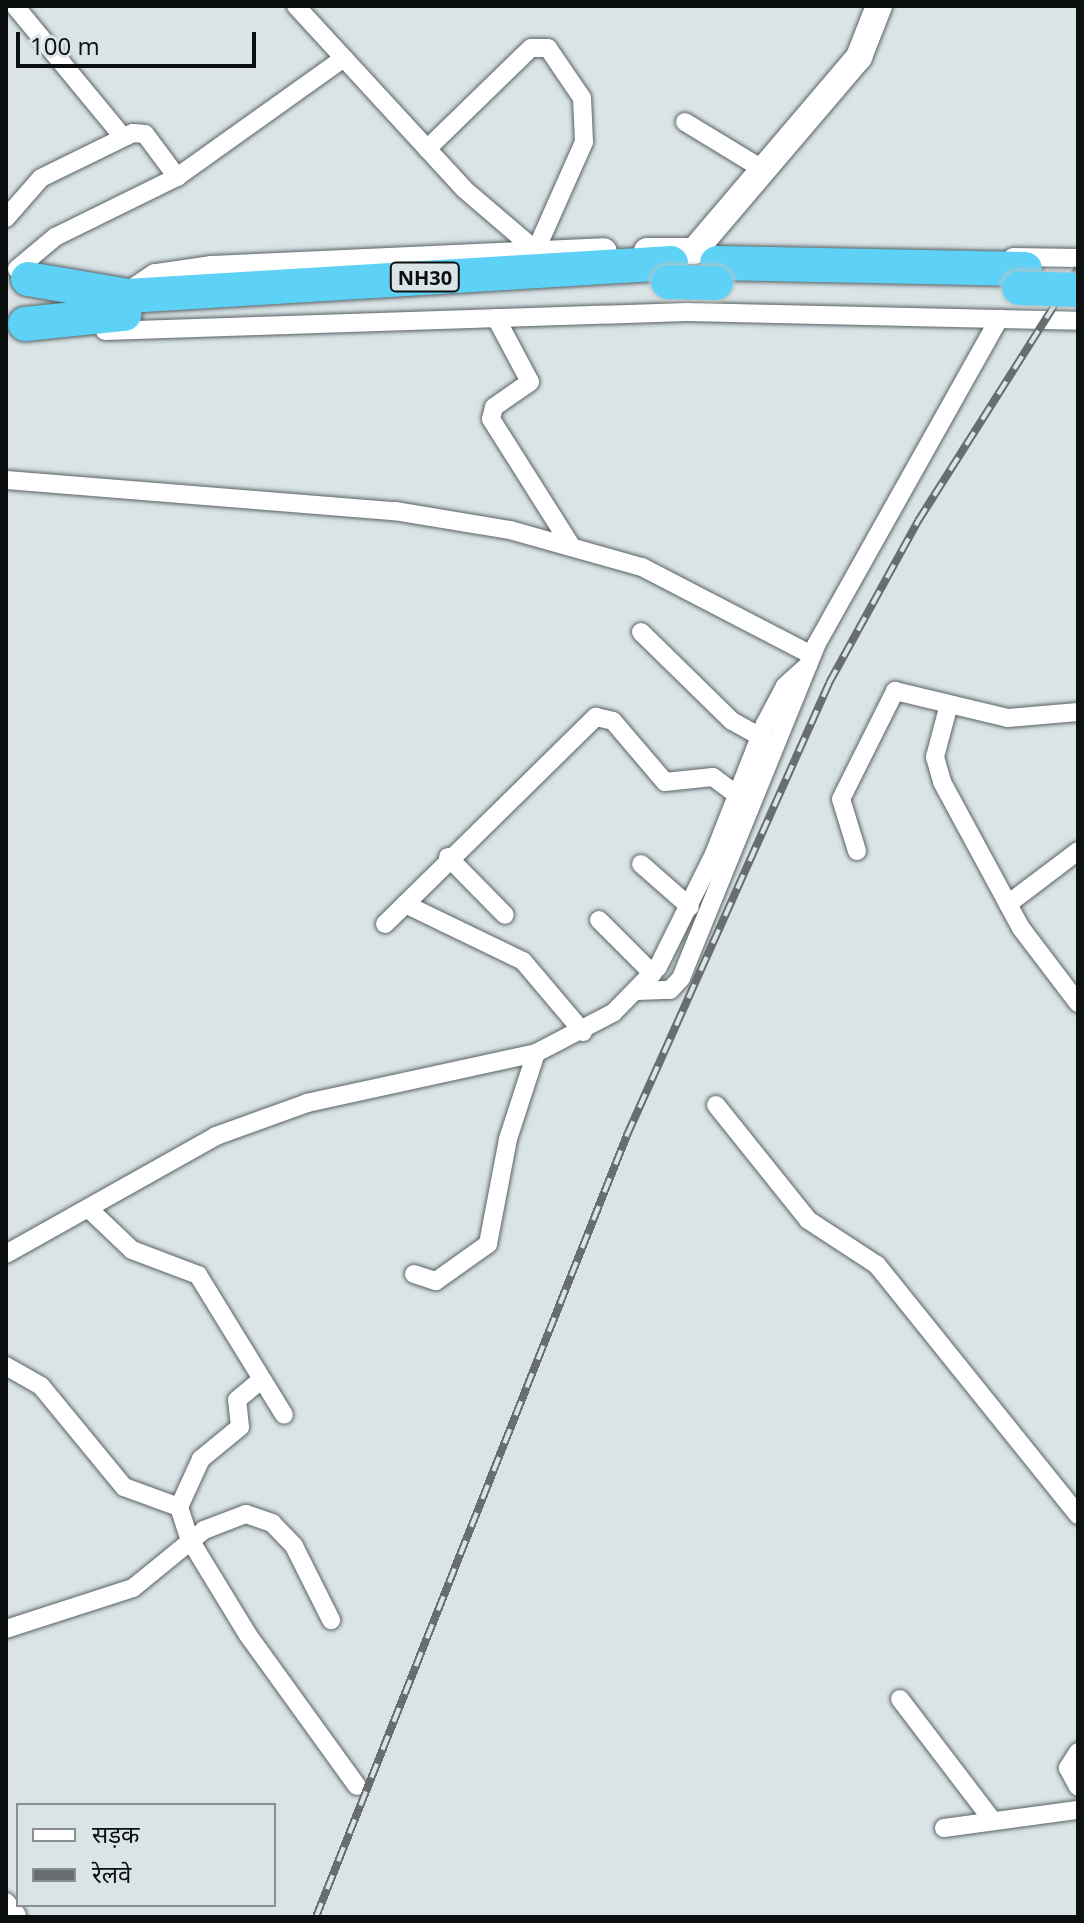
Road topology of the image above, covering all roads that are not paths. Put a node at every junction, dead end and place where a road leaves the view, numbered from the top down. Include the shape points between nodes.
1 (15, 6) edge
2 (296, 6) edge
3 (875, 8) edge
4 (344, 58) junction
5 (685, 122) dead end
6 (122, 136) junction
7 (427, 149) junction
8 (764, 170) junction
9 (177, 177) junction
10 (6, 218) edge
11 (537, 252) junction
12 (1078, 258) edge
13 (693, 268) junction
14 (1078, 270) edge
15 (17, 271) edge
16 (1022, 279) junction
17 (1078, 290) edge
18 (127, 296) junction
19 (687, 312) junction
20 (496, 318) junction
21 (999, 319) junction
22 (1078, 321) edge
23 (29, 326) edge
24 (6, 480) edge
25 (570, 544) junction
26 (641, 632) dead end
27 (810, 660) junction
28 (948, 708) junction
29 (1078, 712) edge
30 (761, 737) junction
31 (738, 796) junction
32 (857, 851) dead end
33 (1078, 851) edge
34 (448, 857) junction
35 (641, 864) dead end
36 (405, 904) junction
37 (1008, 904) junction
38 (690, 907) junction
39 (505, 915) dead end
40 (599, 920) dead end
41 (385, 924) dead end
42 (653, 974) junction
43 (637, 991) junction
44 (1078, 1003) edge
45 (583, 1032) junction
46 (536, 1053) junction
47 (716, 1105) dead end
48 (89, 1209) junction
49 (6, 1254) edge
50 (414, 1274) dead end
51 (6, 1366) edge
52 (261, 1380) junction
53 (284, 1415) dead end
54 (179, 1507) junction
55 (1078, 1515) edge
56 (190, 1540) junction
57 (331, 1620) dead end
58 (6, 1629) edge
59 (900, 1699) dead end
60 (1078, 1752) edge
61 (357, 1786) dead end
62 (1078, 1787) edge
63 (1078, 1810) edge
64 (993, 1821) junction
65 (944, 1828) dead end

1 - 6 street
2 - 4 street
3 - 8 street via 859,57
4 - 7 street
4 - 9 street
5 - 8 street
6 - 9 street via 145,134
6 - 10 street via 41,178
7 - 11 street
7 - 11 street via 531,48 548,48 582,98 584,142
8 - 13 street
9 - 15 street via 55,237
11 - 13 street
11 - 18 street via 212,269 156,277
12 - 13 street
13 - 16 highway, NH30
13 - 18 highway, NH30
13 - 19 street
13 - 23 highway, NH30
14 - 16 highway, NH30
15 - 18 highway, NH30
15 - 23 highway via 34,302
16 - 17 highway, NH30, bridge
19 - 20 street
19 - 21 street
20 - 23 street via 98,332
20 - 25 street via 530,382 494,407 491,419
21 - 22 street
21 - 27 street
24 - 25 street via 395,511
25 - 27 street via 664,577
26 - 30 street via 732,721
27 - 30 street via 785,686
27 - 43 street via 681,978 670,990
28 - 29 street via 1008,718
28 - 32 street via 899,691 891,696 841,799
28 - 37 street via 936,769
30 - 31 street
31 - 34 street via 713,777 665,782 613,721 596,717
31 - 38 street
33 - 37 street
34 - 36 street
34 - 39 street
35 - 38 street
36 - 41 street
36 - 45 street via 523,961
37 - 44 street
38 - 42 street
40 - 42 street
42 - 43 street
43 - 45 street
45 - 46 street
46 - 48 street via 292,1108 170,1158
46 - 50 street via 508,1139 488,1244 436,1281
47 - 55 street via 808,1220 877,1265
48 - 49 street
48 - 52 street via 132,1250 198,1275
51 - 54 street via 41,1386 124,1487
52 - 53 street
52 - 54 street via 235,1402 240,1427 201,1459
54 - 56 street
56 - 57 street via 236,1515 272,1523 294,1546
56 - 58 street via 133,1588
56 - 61 street
59 - 64 street
60 - 62 street via 1068,1768
63 - 64 street
64 - 65 street

